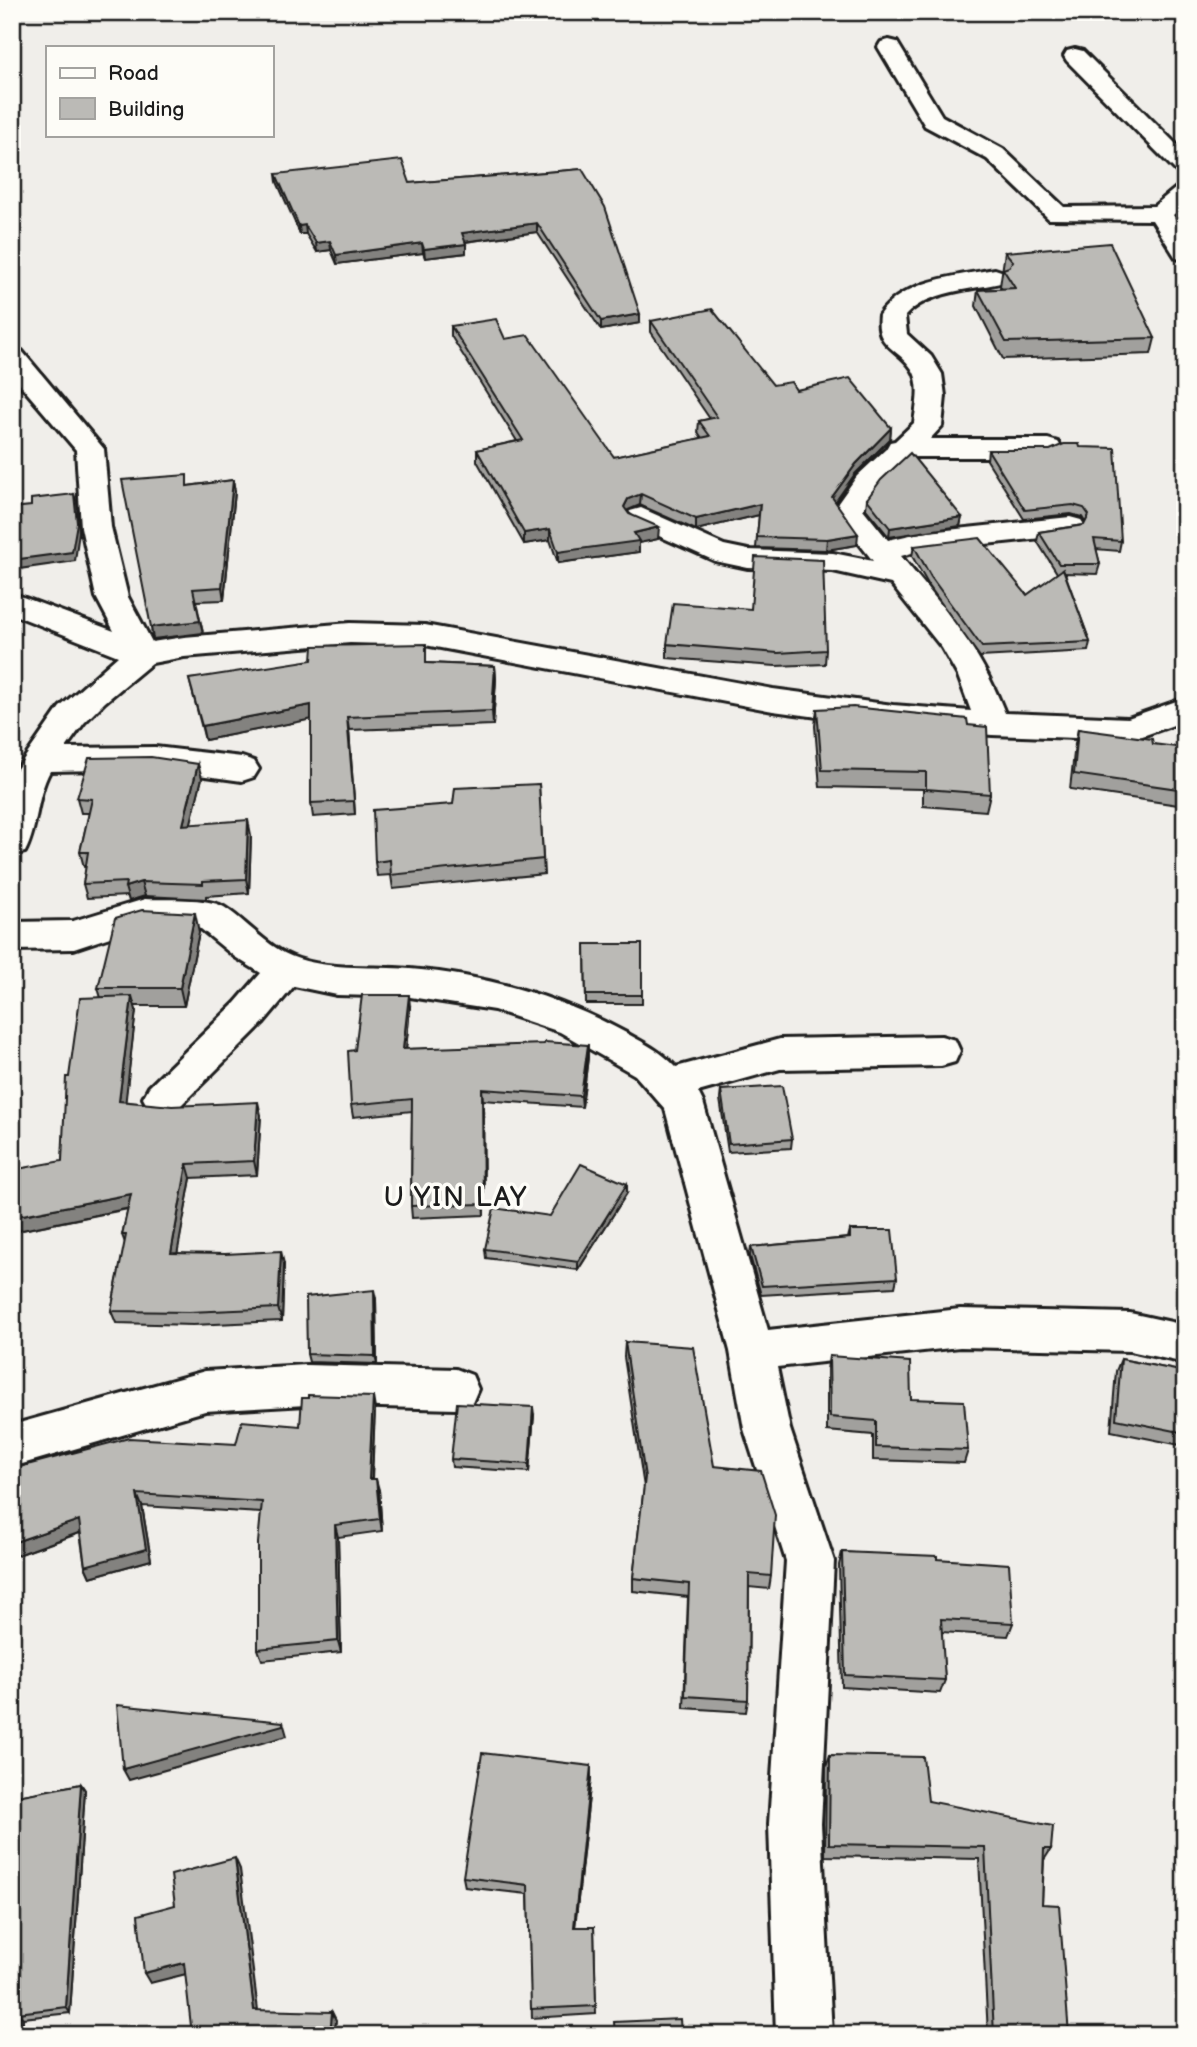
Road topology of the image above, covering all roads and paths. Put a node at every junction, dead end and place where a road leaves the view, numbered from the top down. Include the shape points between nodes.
1 (890, 47) dead end
2 (1075, 56) dead end
3 (1185, 166) edge
4 (1185, 193) edge
5 (1160, 214) junction
6 (1185, 253) edge
7 (995, 277) dead end
8 (12, 357) edge
9 (1048, 448) edge
10 (900, 449) junction
11 (641, 517) edge
12 (1070, 526) edge
13 (883, 551) junction
14 (903, 577) junction
15 (12, 603) edge
16 (142, 654) junction
17 (1185, 709) edge
18 (992, 724) junction
19 (41, 760) junction
20 (242, 769) dead end
21 (12, 843) edge
22 (12, 936) edge
23 (286, 970) junction
24 (941, 1051) dead end
25 (667, 1085) junction
26 (163, 1098) dead end
27 (1185, 1344) edge
28 (752, 1351) junction
29 (456, 1389) dead end
30 (12, 1446) edge
31 (804, 2035) edge

1 - 5 street via 933,121 995,155 1058,215
2 - 3 street
4 - 5 street
5 - 6 street
7 - 10 street via 921,294 892,313 890,325 899,345 924,366 932,393 928,426
8 - 16 street via 90,449 96,527 112,597
9 - 10 street
10 - 13 street via 867,482 848,510
11 - 14 street via 715,552 748,559 833,562
12 - 13 street via 919,542
13 - 14 street
14 - 18 street via 955,643 974,676
15 - 16 street
16 - 18 street via 262,638 425,635 773,700
16 - 19 street via 72,715
17 - 18 street via 1131,729
19 - 20 street via 155,758
19 - 21 street via 31,773
22 - 23 street via 74,935 145,912 210,916
23 - 25 street via 337,981 410,983 496,996 573,1022 649,1064
23 - 26 street
24 - 25 street via 780,1054
25 - 28 street via 683,1102
27 - 28 street via 1130,1332 960,1328
28 - 31 street via 767,1429 810,1561 795,1824
29 - 30 street via 306,1385 205,1391

